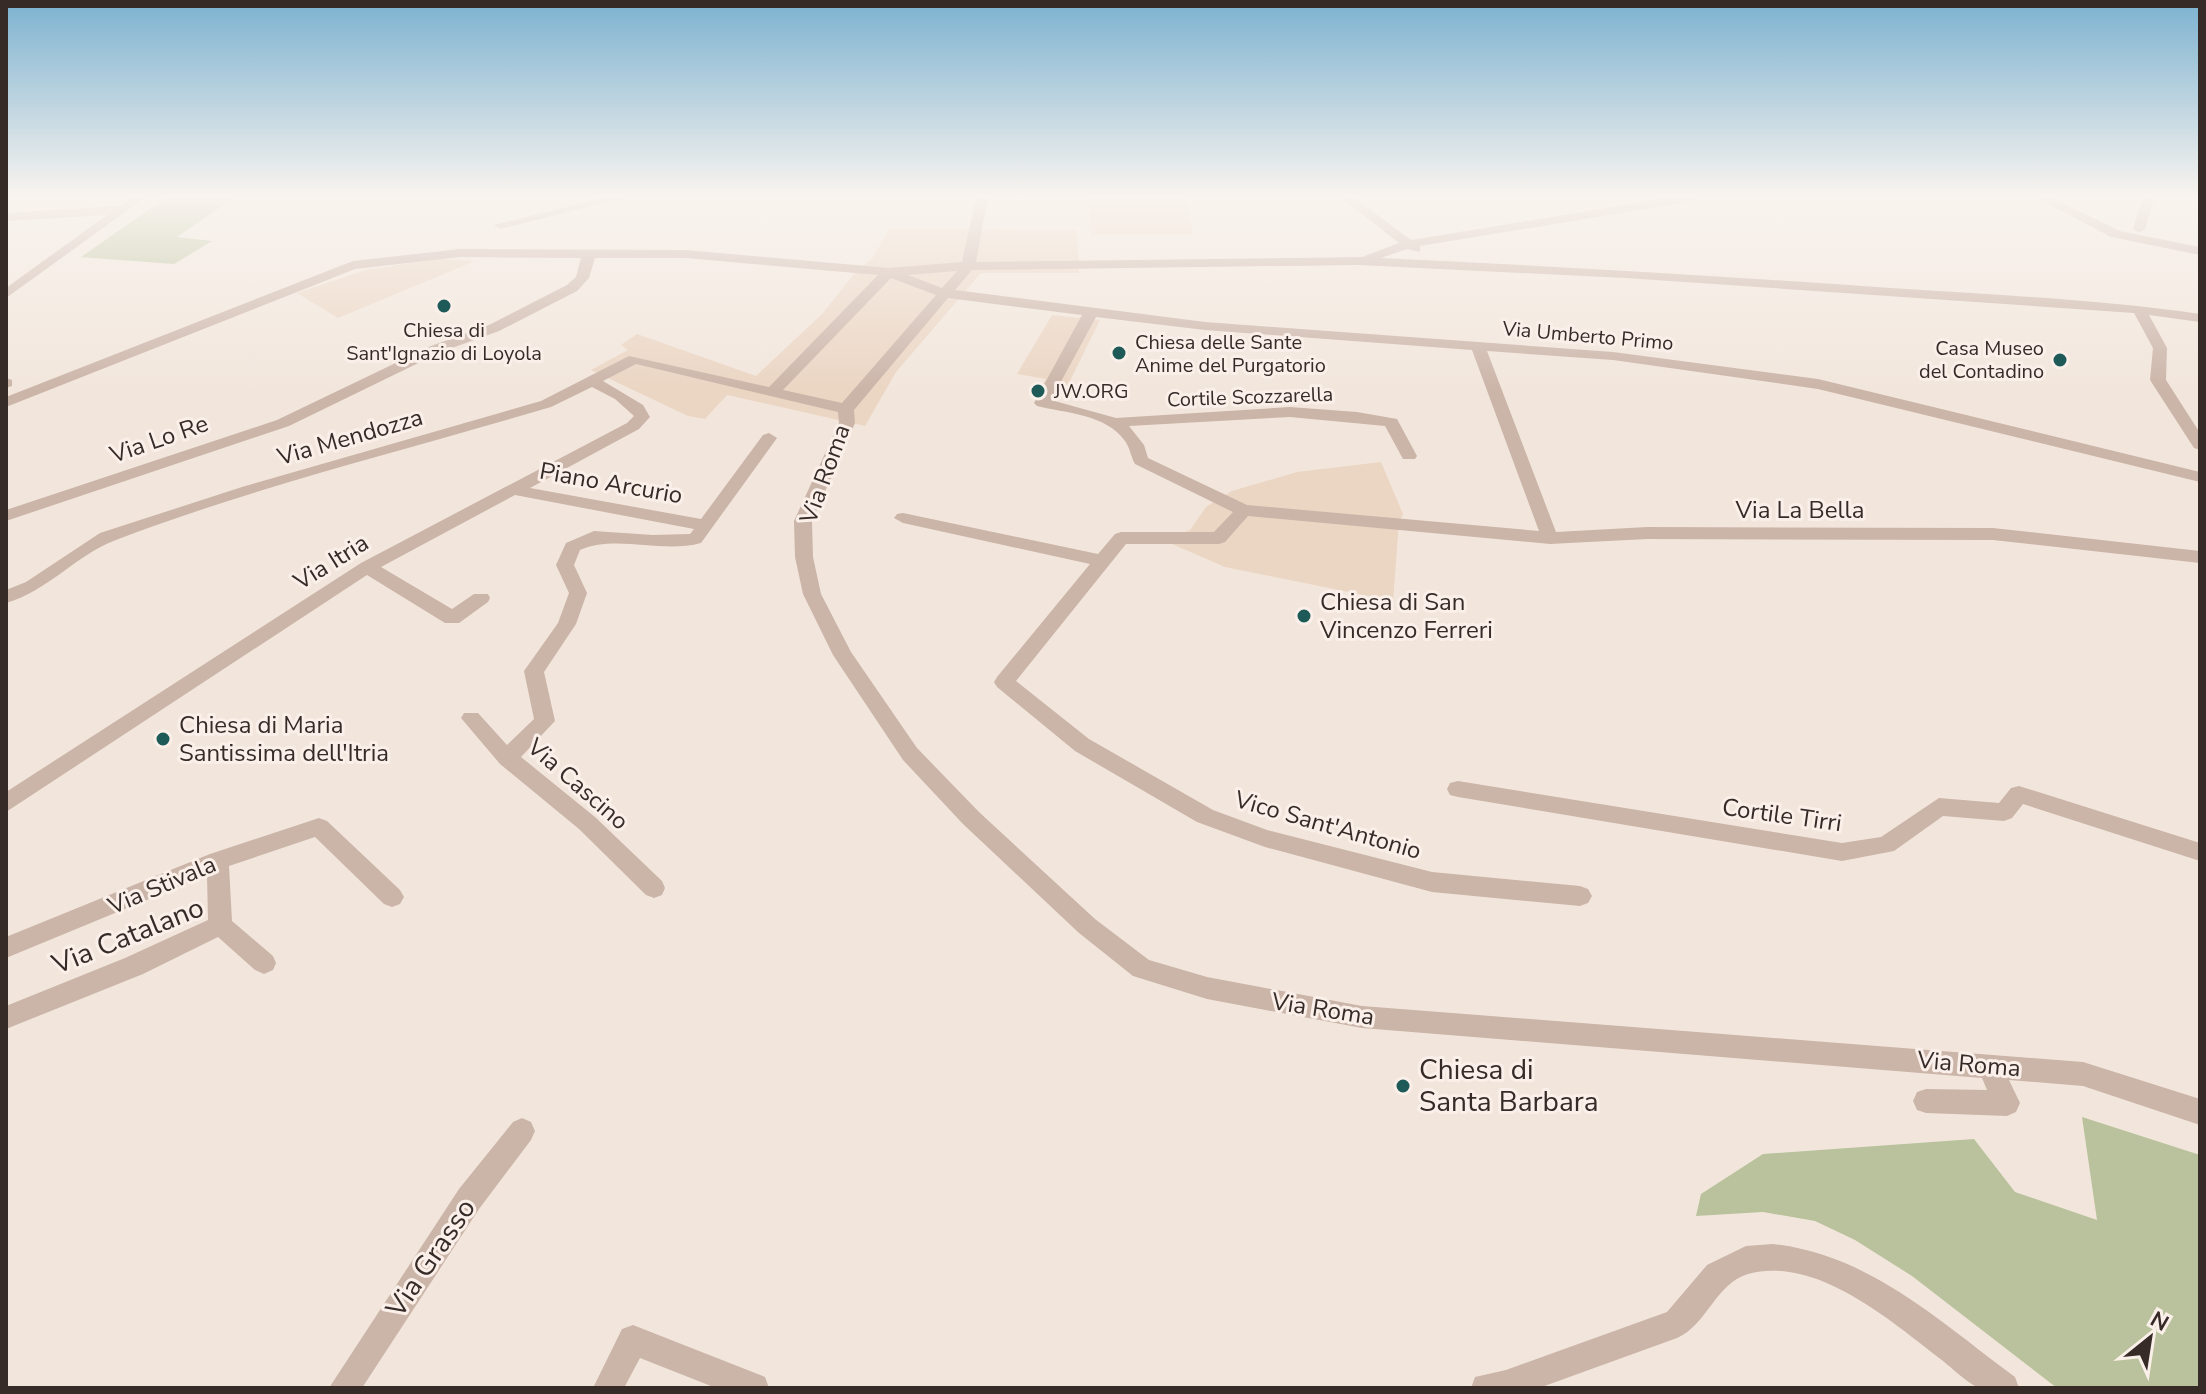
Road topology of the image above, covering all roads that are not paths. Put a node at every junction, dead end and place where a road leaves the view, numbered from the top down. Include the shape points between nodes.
1 (50, 262) edge
2 (379, 262) edge
3 (587, 262) edge
4 (780, 262) edge
5 (969, 262) edge
6 (1285, 262) edge
7 (1374, 262) edge
8 (1428, 262) edge
9 (968, 266) junction
10 (1432, 266) junction
11 (889, 272) junction
12 (942, 293) junction
13 (6, 294) edge
14 (2139, 309) junction
15 (1091, 312) junction
16 (2200, 318) edge
17 (1478, 347) junction
18 (875, 373) junction
19 (894, 377) dead end
20 (598, 379) junction
21 (772, 392) junction
22 (6, 402) edge
23 (846, 409) junction
24 (1119, 422) junction
25 (769, 438) dead end
26 (2200, 445) edge
27 (1409, 456) dead end
28 (2200, 477) edge
29 (509, 489) junction
30 (1244, 510) junction
31 (6, 516) edge
32 (903, 518) dead end
33 (704, 525) junction
34 (1550, 538) junction
35 (2200, 557) edge
36 (1103, 561) junction
37 (367, 567) junction
38 (6, 597) edge
39 (481, 598) dead end
40 (471, 718) dead end
41 (507, 758) junction
42 (1458, 789) dead end
43 (6, 803) edge
44 (2200, 852) edge
45 (218, 861) junction
46 (654, 888) dead end
47 (1580, 896) dead end
48 (392, 897) dead end
49 (220, 925) junction
50 (6, 948) edge
51 (264, 963) dead end
52 (6, 1018) edge
53 (1989, 1066) junction
54 (1926, 1101) dead end
55 (2200, 1112) edge
56 (522, 1131) dead end
57 (344, 1388) edge
58 (608, 1388) edge
59 (754, 1388) edge
60 (1486, 1388) edge
61 (2004, 1388) edge

1 - 13 street
2 - 22 street via 353,265
3 - 31 street, Via Lo Re via 572,288 283,423
4 - 11 street
5 - 9 street
6 - 9 street
7 - 10 street
8 - 10 street
9 - 11 street
9 - 12 street
10 - 14 street
11 - 12 street, Via Umberto Primo
11 - 21 street
12 - 15 street, Via Umberto Primo
12 - 18 street
14 - 16 street
14 - 26 street via 2160,348 2158,380
15 - 17 street, Via Umberto Primo
15 - 24 street, Cortile Scozzarella via 1042,403
17 - 28 street, Via Umberto Primo via 1613,356 1818,384
17 - 34 street
18 - 19 street
18 - 23 street
20 - 21 street, Via Mendozza via 634,359
20 - 29 street, Via Itria via 642,417
20 - 38 street, Via Mendozza via 533,408 106,537
21 - 23 street, Via Mendozza
23 - 53 street, Via Roma via 847,423 803,521 812,594 843,655 910,754 1087,926 1142,968 1207,988 1362,1017
24 - 27 street, Cortile Scozzarella via 1261,413 1355,414 1391,422
24 - 30 street via 1139,448 1141,461
25 - 33 street
29 - 33 street, Piano Arcurio
29 - 37 street, Via Itria
30 - 34 street, Via La Bella
30 - 36 street via 1219,538 1121,538
32 - 36 street
33 - 41 street via 695,539 609,536 572,547 565,565 578,593 567,624 534,671 545,721
34 - 35 street, Via La Bella via 1647,533 1993,534
36 - 47 street, Vico Sant'Antonio via 1004,682 1082,745 1205,816 1265,838 1432,882
37 - 39 street via 452,618
37 - 43 street, Via Itria
40 - 41 street, Via Cascino
41 - 46 street, Via Cascino via 587,823
42 - 44 street, Cortile Tirri via 1842,852 1886,845 1939,807 2004,812 2019,794
45 - 48 street, Via Stivala via 319,827
45 - 49 street
45 - 50 street, Via Stivala
49 - 51 street, Via Catalano
49 - 52 street, Via Catalano
53 - 54 street via 2007,1103
53 - 55 street, Via Roma via 2083,1074
56 - 57 street, Via Grasso via 469,1199
58 - 59 street via 633,1340
60 - 61 street via 1677,1323 1717,1275 1746,1260 1773,1258 1808,1262 1867,1286

